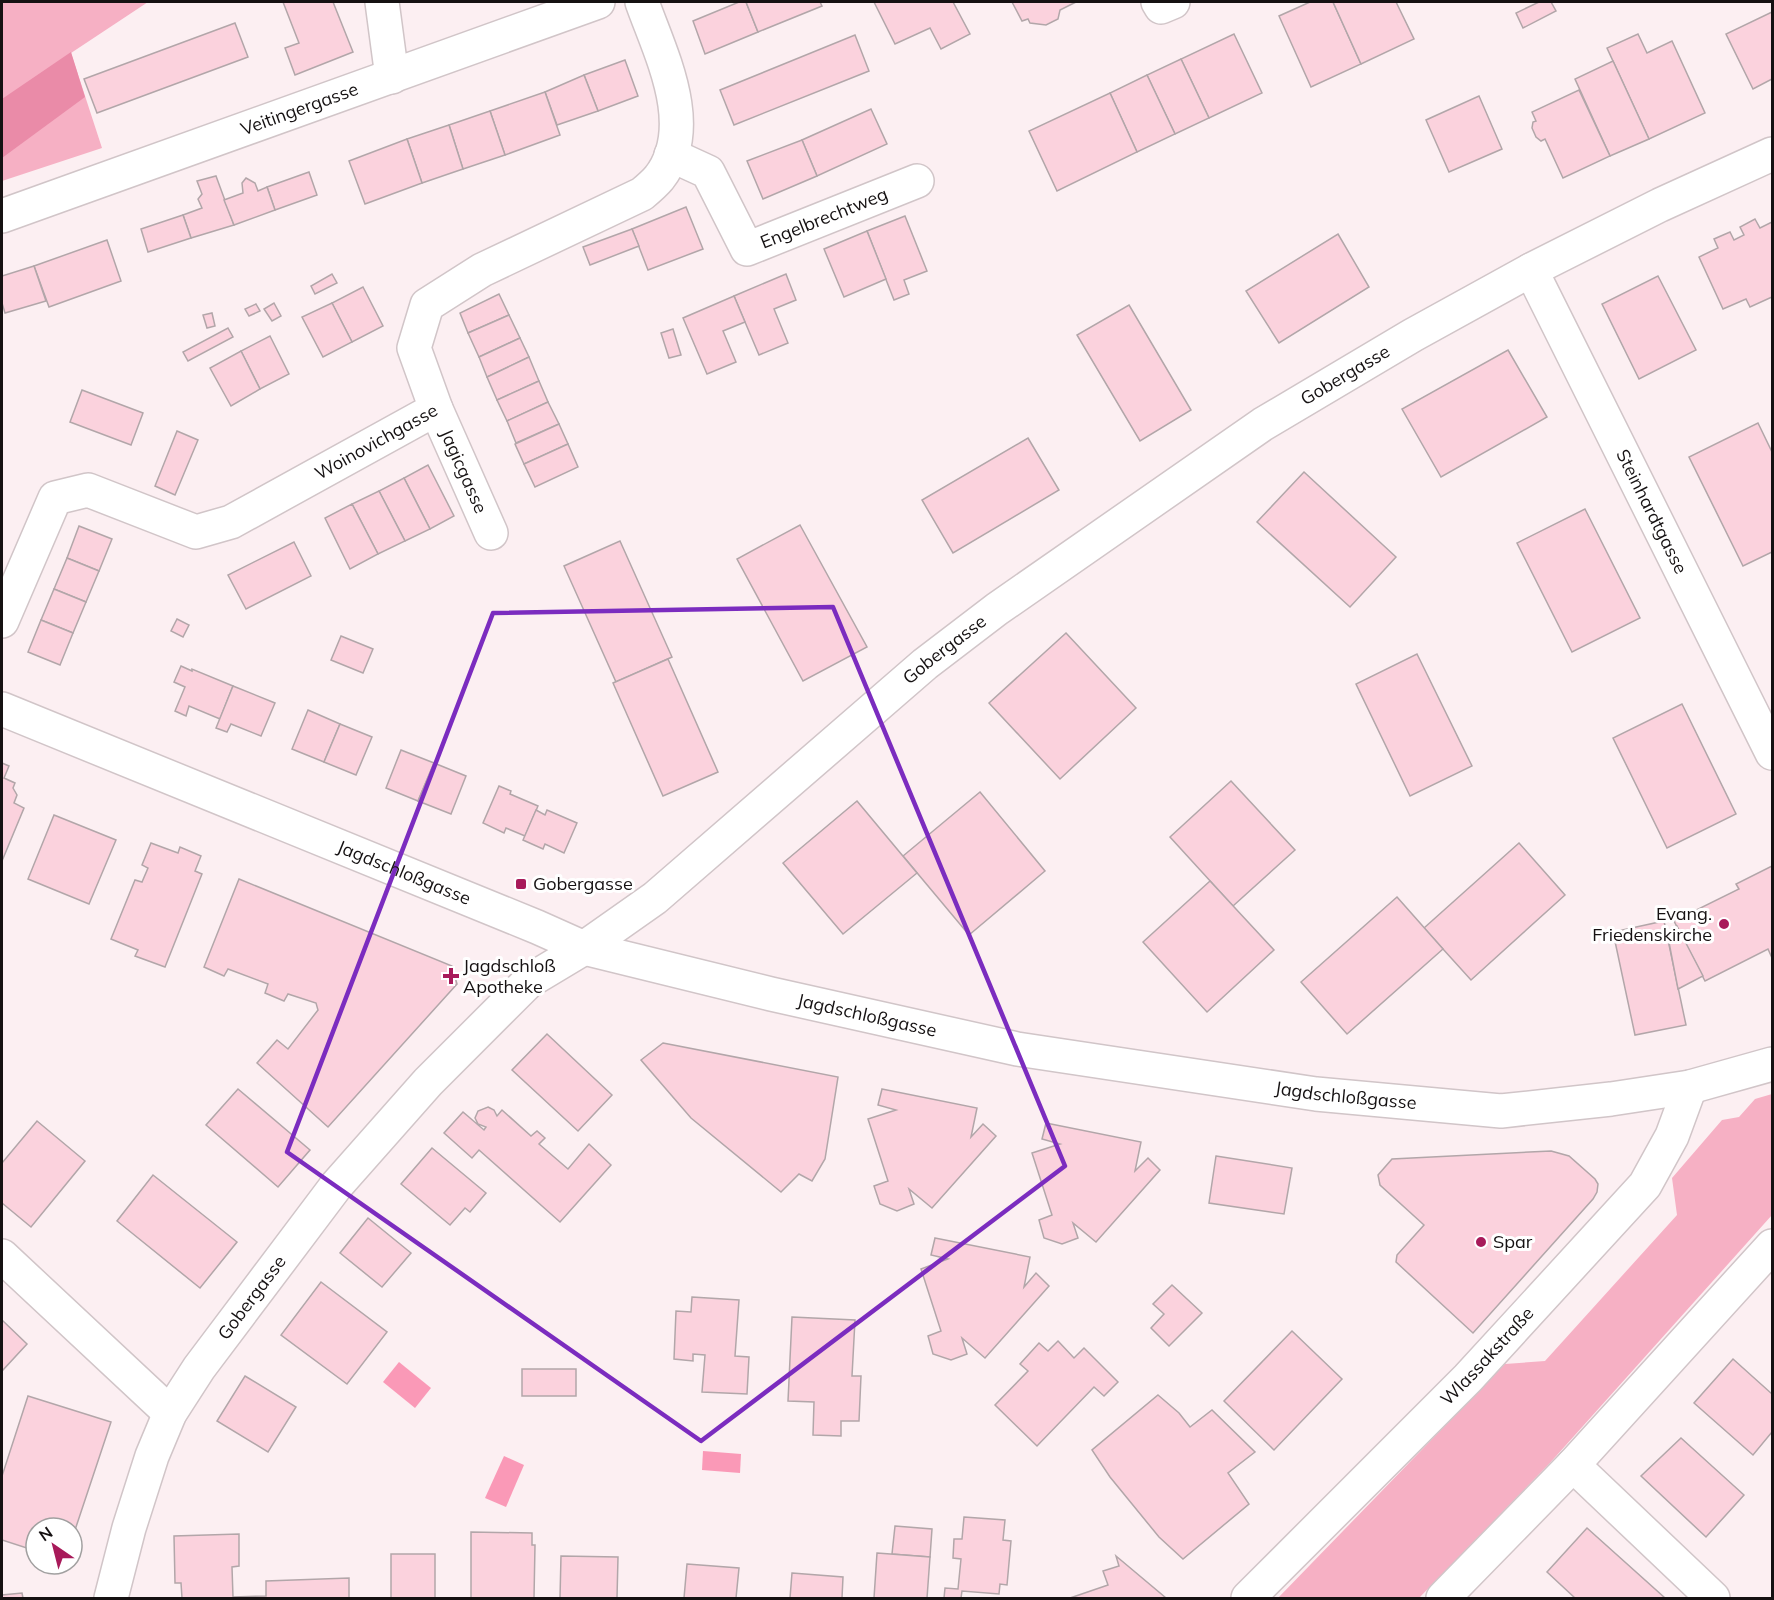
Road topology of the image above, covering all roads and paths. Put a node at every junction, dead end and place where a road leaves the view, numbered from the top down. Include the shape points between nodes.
1 (382, 2) edge
2 (598, 2) edge
3 (642, 2) edge
4 (1158, 2) edge
5 (1173, 2) edge
6 (392, 77) junction
7 (1773, 154) edge
8 (671, 155) junction
9 (917, 181) dead end
10 (2, 216) edge
11 (1531, 270) junction
12 (436, 409) junction
13 (491, 533) dead end
14 (2, 621) edge
15 (2, 709) edge
16 (1773, 753) edge
17 (584, 948) junction
18 (1773, 1064) edge
19 (1690, 1087) junction
20 (1773, 1246) edge
21 (2, 1256) edge
22 (170, 1413) junction
23 (1573, 1465) junction
24 (111, 1599) edge
25 (1248, 1599) edge
26 (1443, 1599) edge
27 (1713, 1599) edge

1 - 6 street
2 - 6 street, Veitingergasse
3 - 8 street, Woinovichgasse via 674,93 677,124
4 - 5 street via 1161,7
6 - 10 street, Veitingergasse
7 - 11 street, Gobergasse
8 - 9 street, Engelbrechtweg via 708,172 747,249
8 - 12 street, Woinovichgasse via 659,177 642,194 482,270 427,305 414,348
11 - 16 street, Steinhardtgasse
11 - 17 street, Gobergasse via 1413,334 1263,424 997,609 925,664 655,898
12 - 13 street, Jagicgasse
12 - 14 street, Woinovichgasse via 231,522 196,532 88,490 55,498
15 - 17 street, Jagdschloßgasse
17 - 19 street, Jagdschloßgasse via 1017,1049 1316,1094 1501,1111
17 - 22 street, Gobergasse via 529,981 428,1082 336,1186 199,1368
18 - 19 street, Jagdschloßgasse
19 - 25 street, Wlassakstraße via 1672,1136 1645,1185 1468,1378
20 - 23 street
21 - 22 street
22 - 24 street, Gobergasse via 129,1528
23 - 26 street
23 - 27 street

